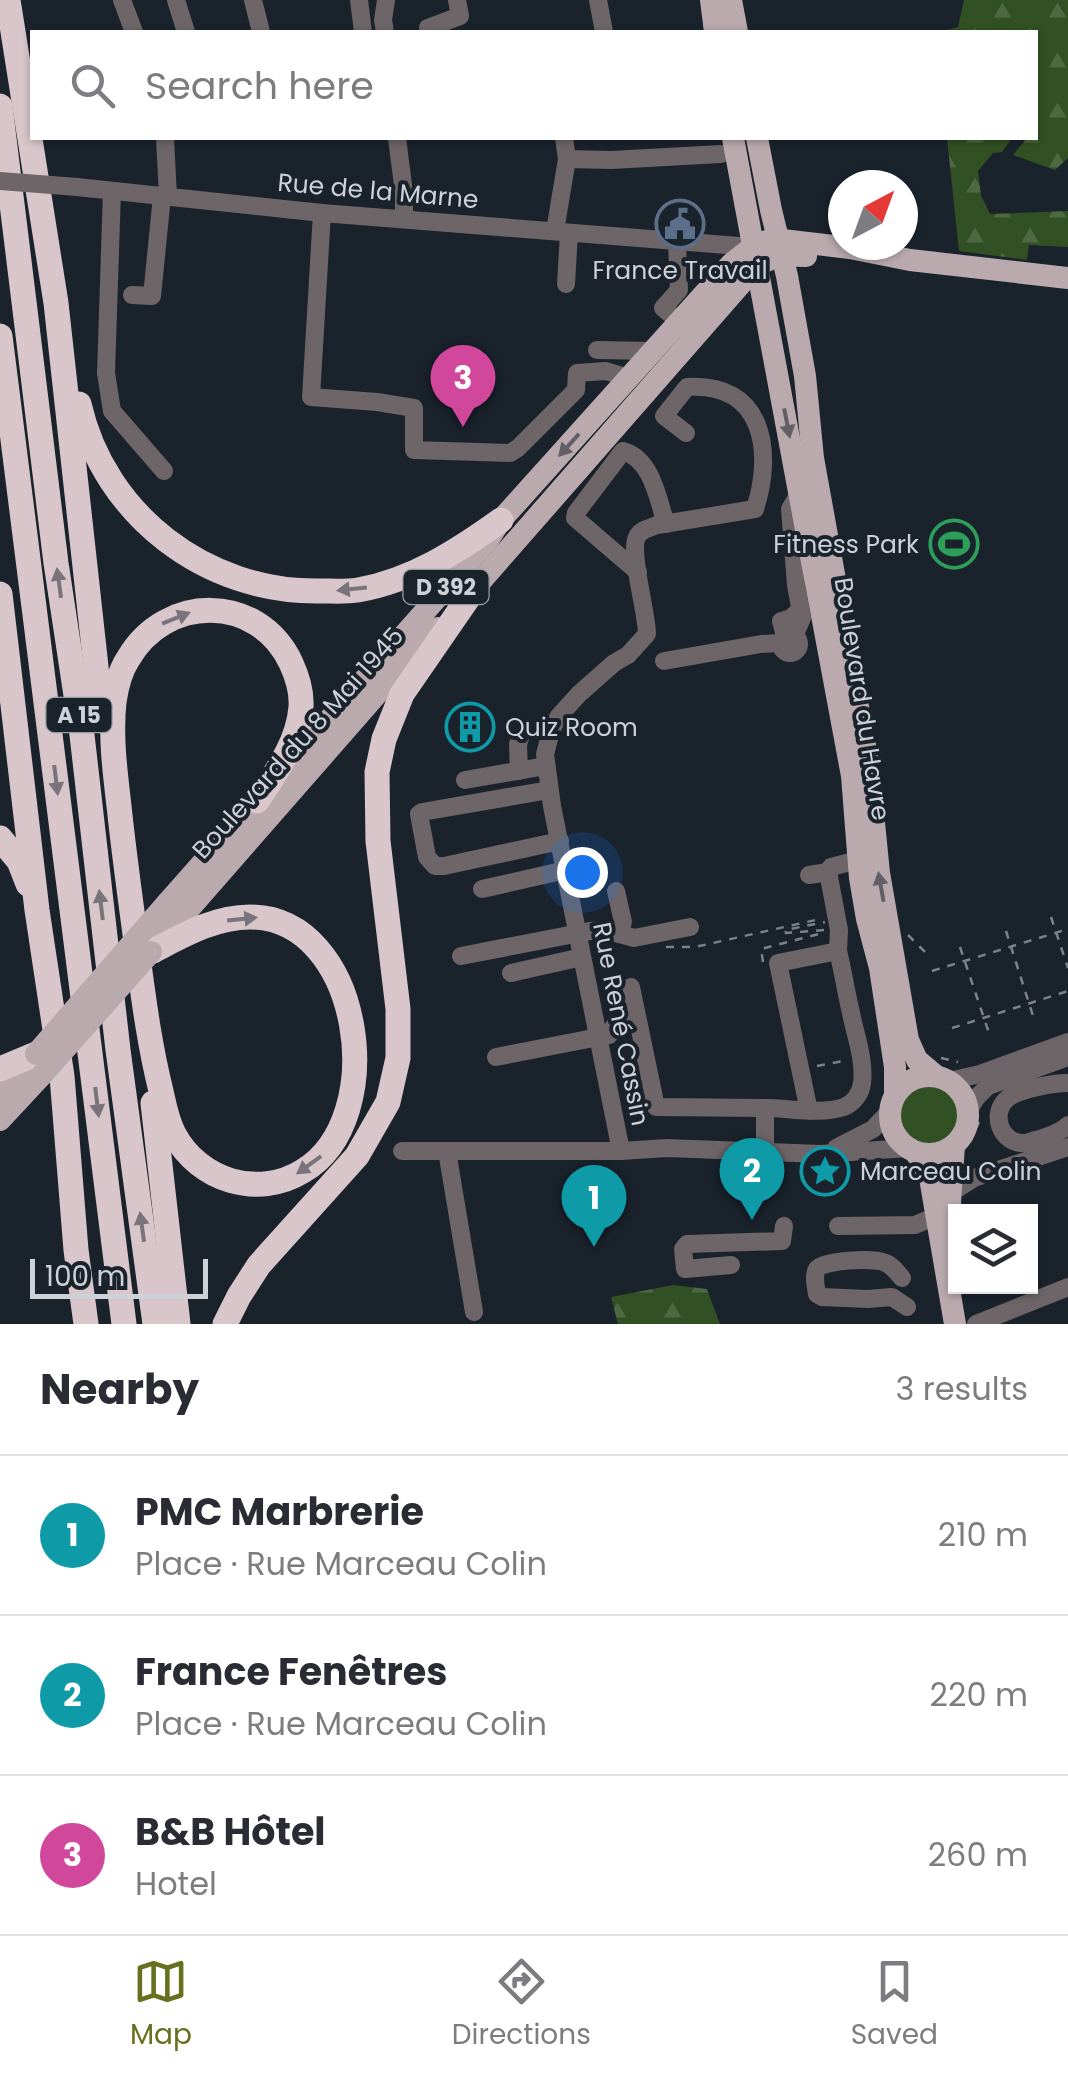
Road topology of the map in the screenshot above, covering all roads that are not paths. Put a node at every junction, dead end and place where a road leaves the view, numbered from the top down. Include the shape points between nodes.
1 (8, 0) edge
2 (122, 0) edge
3 (176, 0) edge
4 (253, 0) edge
5 (359, 0) edge
6 (386, 0) edge
7 (457, 0) edge
8 (598, 0) edge
9 (710, 0) edge
10 (731, 0) edge
11 (133, 30) edge
12 (185, 30) edge
13 (260, 30) edge
14 (363, 30) edge
15 (385, 30) edge
16 (428, 30) edge
17 (604, 30) edge
18 (716, 30) edge
19 (737, 30) edge
20 (0, 106) edge
21 (30, 139) edge
22 (30, 140) edge
23 (165, 140) edge
24 (397, 140) edge
25 (564, 140) edge
26 (757, 140) edge
27 (727, 149) edge
28 (567, 159) junction
29 (0, 180) edge
30 (112, 191) junction
31 (165, 197) junction
32 (322, 213) junction
33 (404, 219) junction
34 (562, 232) junction
35 (677, 242) junction
36 (767, 252) junction
37 (1068, 275) edge
38 (566, 284) dead end
39 (132, 295) dead end
40 (56, 303) junction
41 (707, 320) junction
42 (679, 321) junction
43 (768, 327) junction
44 (0, 336) edge
45 (597, 350) dead end
46 (653, 351) junction
47 (629, 378) junction
48 (686, 433) dead end
49 (164, 470) dead end
50 (800, 492) junction
51 (666, 524) junction
52 (501, 533) junction
53 (638, 573) junction
54 (472, 592) junction
55 (0, 594) edge
56 (664, 661) dead end
57 (520, 738) dead end
58 (114, 759) junction
59 (546, 766) junction
60 (519, 771) junction
61 (465, 780) dead end
62 (549, 790) junction
63 (257, 801) junction
64 (0, 838) edge
65 (560, 841) junction
66 (858, 860) junction
67 (566, 870) junction
68 (482, 889) dead end
69 (616, 891) dead end
70 (38, 910) junction
71 (690, 927) dead end
72 (577, 933) junction
73 (619, 934) junction
74 (838, 950) junction
75 (152, 952) junction
76 (461, 956) dead end
77 (582, 958) junction
78 (511, 973) dead end
79 (631, 987) dead end
80 (636, 1012) junction
81 (598, 1038) junction
82 (1068, 1042) edge
83 (151, 1048) junction
84 (496, 1057) dead end
85 (1068, 1057) edge
86 (38, 1065) junction
87 (0, 1069) edge
88 (946, 1069) junction
89 (1067, 1083) edge
90 (0, 1094) edge
91 (892, 1103) junction
92 (766, 1108) junction
93 (809, 1111) junction
94 (968, 1111) junction
95 (0, 1120) edge
96 (1068, 1125) edge
97 (954, 1146) junction
98 (1068, 1147) edge
99 (402, 1150) dead end
100 (447, 1151) junction
101 (621, 1151) junction
102 (765, 1151) junction
103 (821, 1154) junction
104 (910, 1156) junction
105 (950, 1194) junction
106 (951, 1204) edge
107 (936, 1216) junction
108 (784, 1226) dead end
109 (838, 1226) dead end
110 (76, 1250) junction
111 (731, 1265) dead end
112 (902, 1278) dead end
113 (1068, 1287) edge
114 (963, 1294) edge
115 (907, 1307) dead end
116 (474, 1312) dead end
117 (74, 1324) edge
118 (86, 1324) edge
119 (124, 1324) edge
120 (155, 1324) edge
121 (178, 1324) edge
122 (225, 1324) edge
123 (955, 1324) edge
124 (968, 1324) edge
125 (976, 1324) edge

1 - 21 highway
2 - 11 street
3 - 12 street
4 - 13 street
5 - 14 street
6 - 15 street
7 - 16 street via 460,16
8 - 17 street
9 - 18 main road
10 - 19 main road
120 -> 20 highway, A 15
22 - 40 highway
23 - 31 street
24 - 33 street
25 - 28 street
26 - 36 main road, Boulevard du Havre
27 - 28 street
27 - 36 main road
28 - 34 street
29 - 30 street, Rue de la Marne, bridge
30 - 31 street, Rue de la Marne
30 - 49 street via 106,373 112,410
31 - 32 street, Rue de la Marne
31 - 39 street via 152,296
32 - 33 street, Rue de la Marne
32 - 47 street via 311,397 414,408 414,450 510,453 576,390 577,373
33 - 34 street, Rue de la Marne
34 - 35 street, Rue de la Marne
34 - 38 street
35 - 36 street, Rue de la Marne
35 - 42 street via 679,290 663,308
36 - 37 main road via 850,248
36 - 41 main road, Boulevard du 8 Mai 1945 / D 392
36 - 42 main road, Boulevard du 8 Mai 1945 / D 392 via 732,264
36 - 43 main road, Boulevard du Havre
88 -> 36 main road, Boulevard du Havre via 917,1060 908,1040 798,340 782,310
52 -> 40 highway via 402,578 356,590 295,592 246,582 200,562 134,513 109,478 84,425
40 - 58 highway via 102,719
41 - 43 main road via 738,312
41 - 52 main road, Boulevard du 8 Mai 1945 / D 392
42 - 46 main road, Boulevard du 8 Mai 1945 / D 392
43 -> 50 main road, Boulevard du Havre
44 -> 119 highway, A 15
45 - 46 street
46 - 47 main road, Boulevard du 8 Mai 1945 / D 392
47 -> 52 main road, Boulevard du 8 Mai 1945 / D 392
48 - 51 street via 664,416 687,387 734,395 750,408 762,440 762,488 755,509
50 - 56 street via 790,510 802,618 761,644
50 - 66 main road, Boulevard du Havre via 852,776
51 - 53 street, Rue René Cassin via 638,536
51 - 53 street via 642,461 623,451 575,518
52 - 54 main road, Boulevard du 8 Mai 1945 / D 392
52 - 63 main road, Boulevard du 8 Mai 1945 / D 392
53 - 59 street, Rue René Cassin via 648,634 559,716
54 - 75 main road, Boulevard du 8 Mai 1945 / D 392
54 - 122 highway via 407,685 377,772 378,841 398,1009 398,1058 388,1102 358,1156 259,1265
55 - 70 highway
57 - 60 street
58 -> 63 highway via 114,701 136,645 162,622 194,611 245,616 286,652 302,704 292,743
58 - 83 highway
59 - 60 street
59 - 62 street, Rue René Cassin
60 - 61 street
62 - 65 street, Rue René Cassin
62 - 65 street via 422,812 428,857 444,866
63 - 86 main road, Boulevard du 8 Mai 1945 / D 392, bridge
64 - 70 highway via 19,861
65 - 67 street, Rue René Cassin
66 - 74 street via 818,874 839,930
66 - 91 main road, Boulevard du Havre via 895,1067
67 - 68 street
67 - 72 street, Rue René Cassin
69 - 73 street
70 - 110 highway via 62,1076
71 - 73 street via 634,938
72 - 73 street
72 - 76 street
72 - 77 street, Rue René Cassin
74 - 93 street via 862,1082 844,1106
74 - 93 street via 778,962
75 -> 83 highway via 197,928 246,917 300,933 327,960 343,994 353,1044 351,1103 332,1145 302,1172 265,1185 234,1182 206,1170 174,1135
75 - 86 main road, Boulevard du 8 Mai 1945 / D 392, bridge
77 - 78 street
77 - 81 street, Rue René Cassin
79 - 80 street
80 - 81 street via 622,1015 610,1034
80 - 92 street via 656,1107
81 - 84 street
81 - 101 street, Rue René Cassin
82 - 88 street via 980,1074
83 - 121 highway via 153,1120
85 - 94 street via 988,1086
86 - 87 highway
86 - 90 main road, Boulevard du 8 Mai 1945 / D 392
86 - 95 main road, Boulevard du 8 Mai 1945 / D 392
88 - 91 main road via 904,1084
88 - 94 main road
89 - 96 street via 1011,1096 998,1122 1008,1138 1026,1143
91 - 103 street via 873,1129
91 - 104 main road via 893,1132
92 - 93 street
92 - 102 street
94 - 97 main road
97 - 104 main road
97 - 105 main road
98 - 105 street via 974,1178
99 - 100 street
100 - 101 street
100 - 116 street
101 - 102 street
102 - 103 street
103 - 104 street
104 - 107 main road via 928,1173
105 - 106 main road
107 - 109 street via 915,1226
107 - 123 main road
108 - 111 street via 782,1241 683,1249 685,1269
110 - 117 highway
110 - 118 highway
112 - 115 street via 879,1260 829,1262 815,1274 822,1297 892,1297
113 - 125 street
114 - 124 main road

